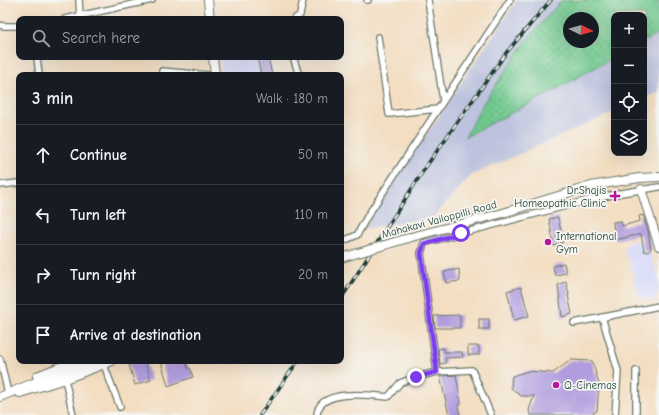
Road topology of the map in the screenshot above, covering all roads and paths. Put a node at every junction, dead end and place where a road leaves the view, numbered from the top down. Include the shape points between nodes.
1 (78, 0) edge
2 (152, 0) edge
3 (208, 0) edge
4 (302, 0) edge
5 (428, 0) edge
6 (510, 0) edge
7 (80, 16) joint
8 (210, 16) edge
9 (298, 16) edge
10 (0, 25) edge
11 (16, 26) edge
12 (378, 37) dead end
13 (37, 60) edge
14 (214, 60) edge
15 (294, 60) edge
16 (162, 71) dead end
17 (39, 72) edge
18 (174, 72) edge
19 (215, 72) edge
20 (298, 72) edge
21 (443, 100) junction
22 (438, 109) junction
23 (659, 177) edge
24 (16, 183) edge
25 (0, 184) edge
26 (659, 187) edge
27 (642, 189) junction
28 (344, 240) edge
29 (659, 246) edge
30 (344, 257) edge
31 (659, 306) edge
32 (602, 318) junction
33 (574, 323) dead end
34 (0, 359) edge
35 (67, 364) edge
36 (85, 364) edge
37 (104, 365) joint
38 (636, 371) dead end
39 (437, 372) junction
40 (65, 379) junction
41 (12, 392) junction
42 (0, 397) edge
43 (120, 407) dead end
44 (73, 415) edge
45 (317, 415) edge
46 (491, 415) edge
47 (615, 415) edge
48 (636, 415) edge

1 - 7 street
2 - 7 street
3 - 8 main road
4 - 9 street
5 - 21 street
6 - 21 street
10 - 11 street
12 - 22 street via 389,114
13 - 17 street
14 - 19 main road
15 - 20 street
16 - 18 street
21 - 22 street
22 - 28 street via 357,234
23 - 30 main road, Mahakavi Vailoppilli Road, bridge via 591,186
24 - 25 street
26 - 27 street
27 - 29 main road
27 - 39 street via 557,207 424,244 421,253
31 - 32 street
32 - 33 street
32 - 47 street via 618,371
34 - 41 street
35 - 41 main road via 17,384
36 - 41 main road
37 - 40 main road
37 - 43 street
38 - 48 street
39 - 45 street via 400,383 388,397 349,395 327,399 317,410
39 - 46 street via 472,370
40 - 41 main road via 20,393
40 - 44 street
41 - 42 main road

